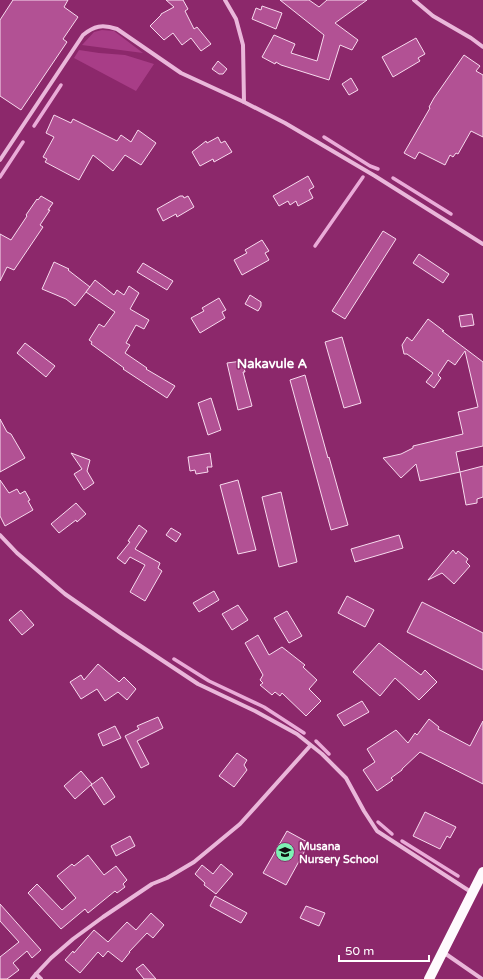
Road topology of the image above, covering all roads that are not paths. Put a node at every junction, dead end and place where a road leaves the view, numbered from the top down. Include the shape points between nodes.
1 (225, 0) edge
2 (414, 0) edge
3 (483, 47) edge
4 (244, 102) junction
5 (0, 160) edge
6 (483, 244) edge
7 (0, 535) edge
8 (310, 746) junction
9 (483, 872) edge
10 (472, 892) junction
11 (443, 952) junction
12 (36, 974) junction
13 (32, 979) edge
14 (41, 979) edge
15 (429, 979) edge
16 (482, 979) edge

1 - 4 street via 236,19 243,45
2 - 3 street via 433,16
4 - 5 street via 181,73 117,29 98,26 83,35
4 - 6 street via 362,168
7 - 8 street via 65,594 121,633 198,684 297,734
8 - 10 street via 346,778 377,831
8 - 12 street via 240,824 194,862 152,884 73,939
9 - 10 main road
10 - 11 main road
11 - 15 main road
11 - 16 street
12 - 13 street
12 - 14 street

